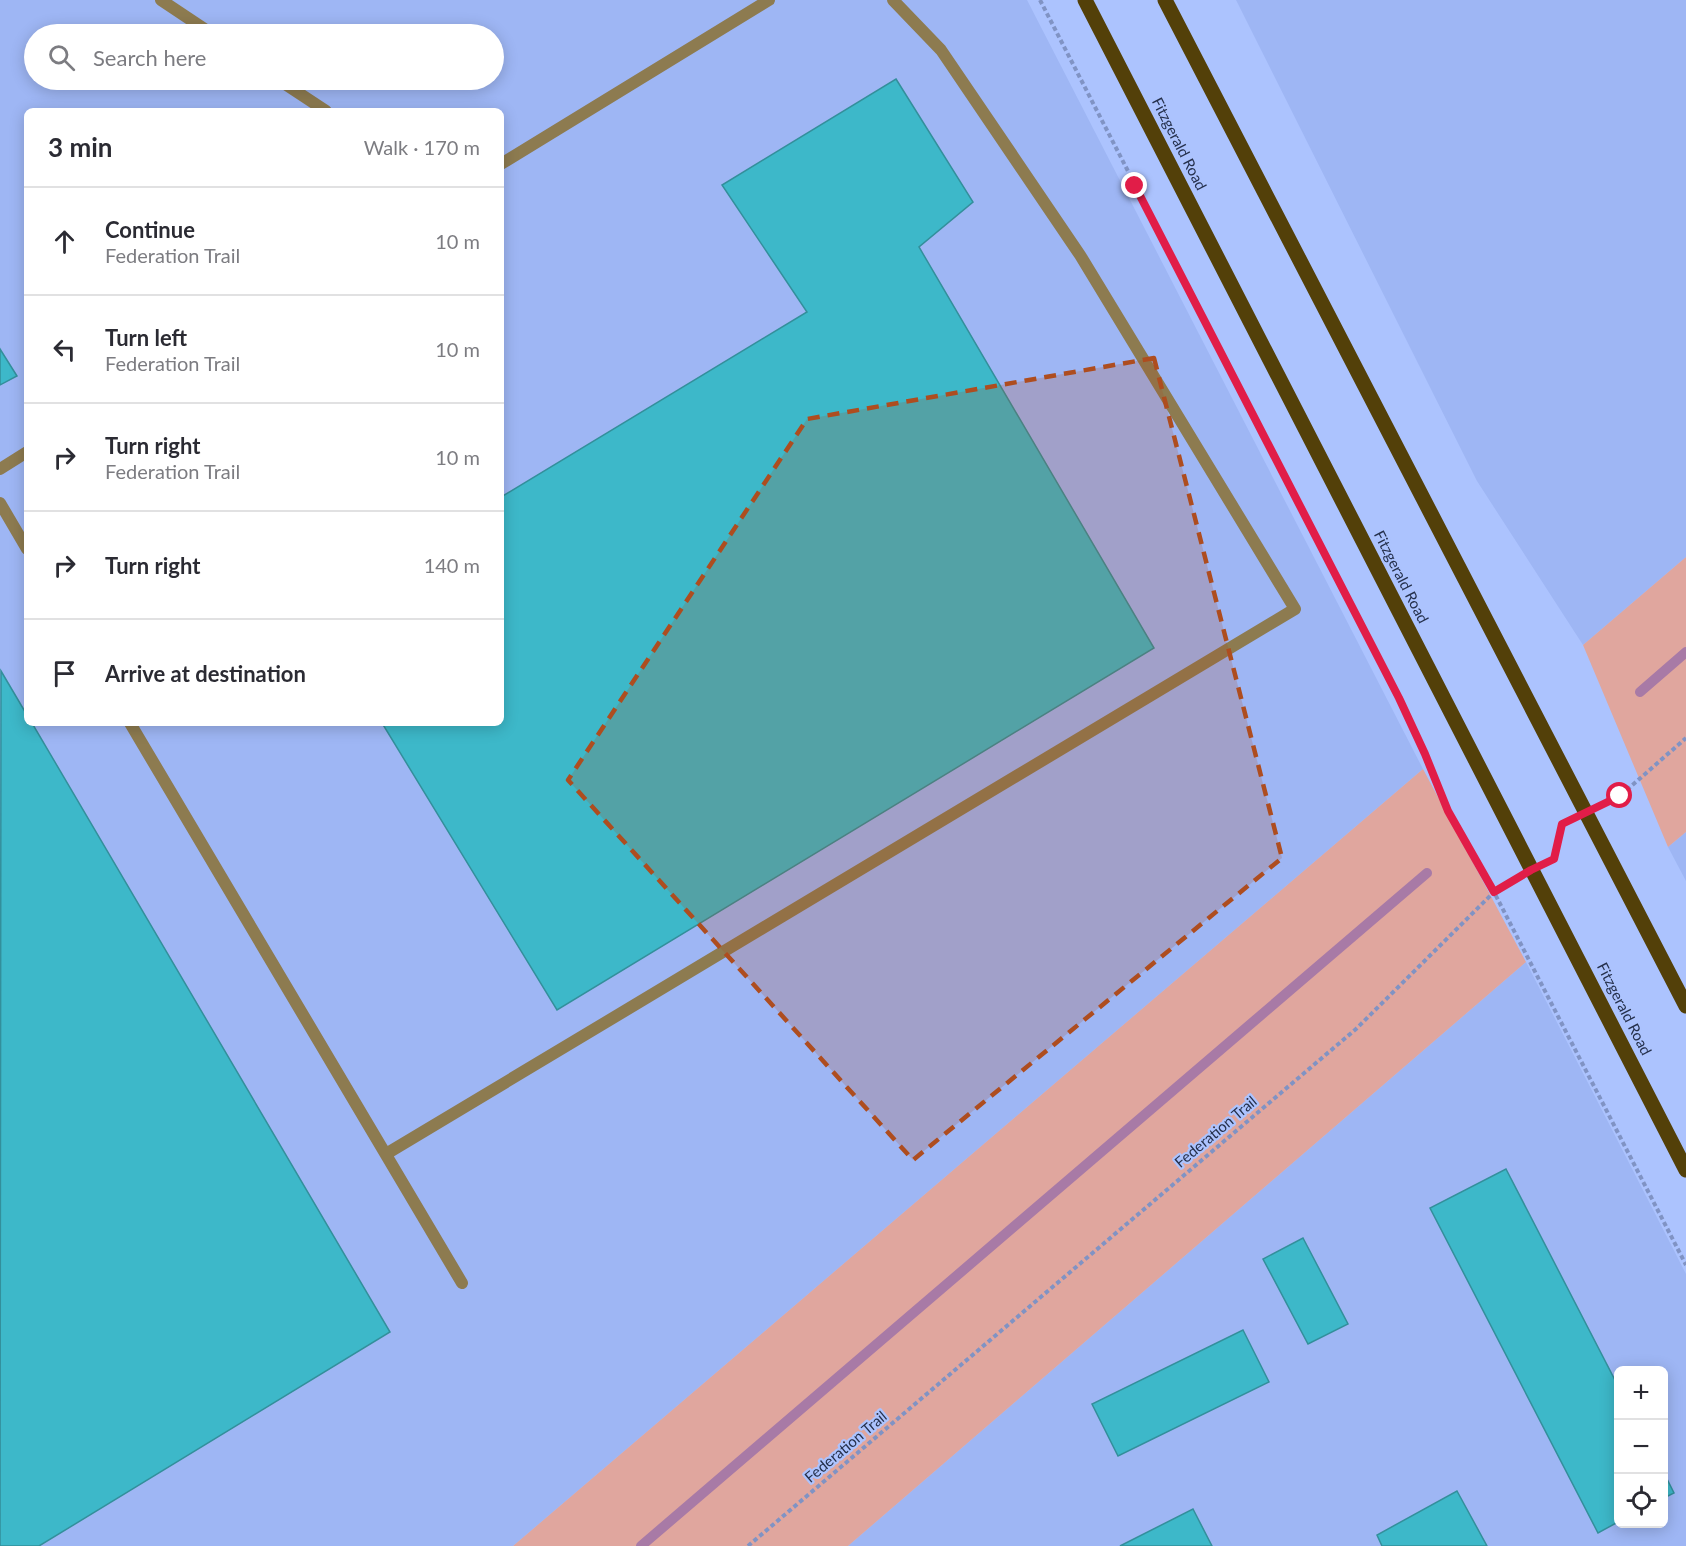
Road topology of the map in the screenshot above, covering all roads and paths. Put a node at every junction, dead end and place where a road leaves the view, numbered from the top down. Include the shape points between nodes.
1 (161, 0) edge
2 (769, 0) edge
3 (893, 0) edge
4 (1040, 0) edge
5 (1085, 0) edge
6 (1165, 0) edge
7 (197, 24) edge
8 (294, 90) edge
9 (321, 108) edge
10 (504, 162) edge
11 (24, 454) edge
12 (0, 469) edge
13 (0, 503) edge
14 (24, 544) edge
15 (132, 726) edge
16 (1686, 738) edge
17 (1586, 812) junction
18 (1531, 870) junction
19 (1494, 892) junction
20 (1686, 1006) edge
21 (386, 1154) junction
22 (1686, 1170) edge
23 (1686, 1265) edge
24 (462, 1283) dead end
25 (748, 1546) edge

1 - 7 lane
2 - 10 lane
3 - 21 lane via 941,50 1080,255 1295,609
4 - 19 path via 1399,698 1448,811
5 - 18 main road, Fitzgerald Road
6 - 17 main road
8 - 9 lane
11 - 12 lane
13 - 14 lane
15 - 21 lane
16 - 17 path, Federation Trail via 1620,796
17 - 18 path, Federation Trail via 1562,824 1554,859
17 - 20 main road
18 - 19 path, Federation Trail
18 - 22 main road, Fitzgerald Road
19 - 23 path
19 - 25 path, Federation Trail via 1356,1029
21 - 24 lane

